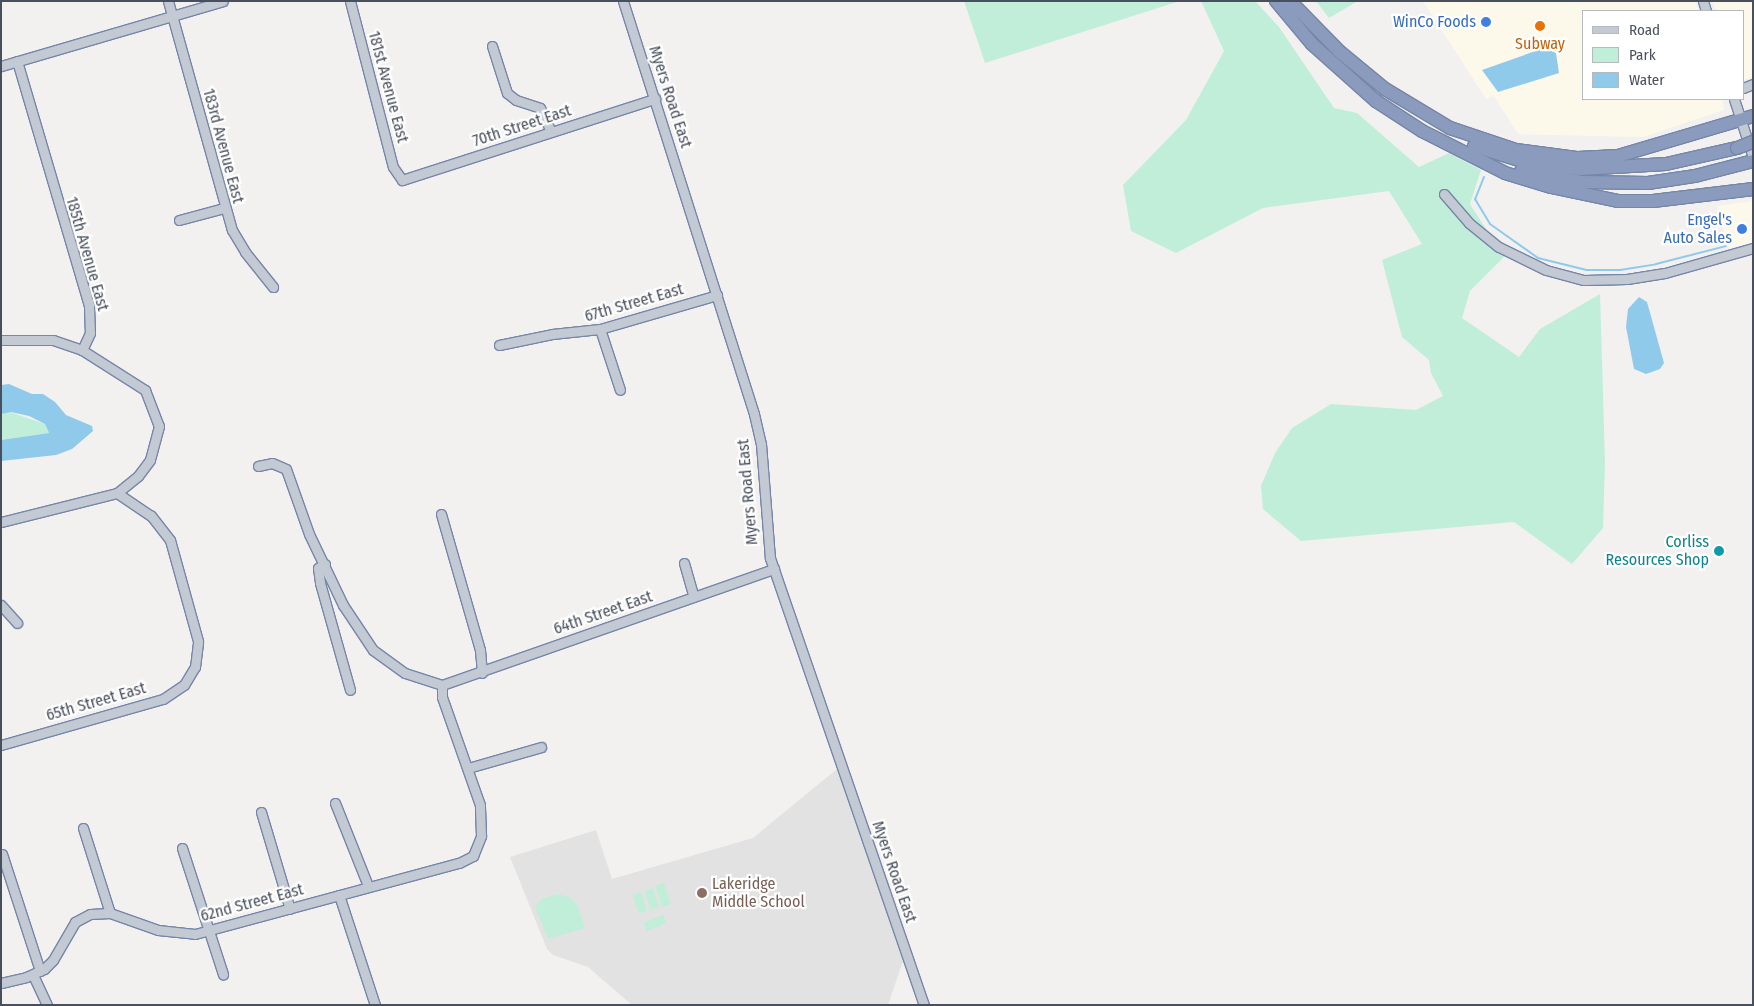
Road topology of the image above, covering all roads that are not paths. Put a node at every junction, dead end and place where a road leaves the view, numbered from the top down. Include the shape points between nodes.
1 (168, 1) edge
2 (223, 1) edge
3 (350, 1) edge
4 (624, 1) edge
5 (1276, 1) edge
6 (1289, 1) edge
7 (173, 16) junction
8 (492, 46) dead end
9 (16, 61) junction
10 (1, 66) edge
11 (655, 99) junction
12 (1735, 100) edge
13 (1747, 118) edge
14 (551, 132) junction
15 (1753, 142) edge
16 (1472, 156) junction
17 (1752, 156) edge
18 (1753, 161) edge
19 (400, 179) joint
20 (1753, 190) edge
21 (1444, 194) dead end
22 (224, 208) junction
23 (179, 220) dead end
24 (1753, 248) edge
25 (273, 287) dead end
26 (717, 295) junction
27 (600, 329) junction
28 (1, 340) edge
29 (499, 345) dead end
30 (82, 350) junction
31 (620, 390) dead end
32 (258, 466) dead end
33 (117, 493) junction
34 (441, 514) dead end
35 (1, 522) edge
36 (684, 563) dead end
37 (325, 564) junction
38 (774, 568) junction
39 (694, 597) junction
40 (1, 605) edge
41 (17, 623) dead end
42 (482, 672) junction
43 (442, 685) junction
44 (350, 690) dead end
45 (1, 745) edge
46 (541, 747) dead end
47 (468, 768) junction
48 (334, 802) dead end
49 (261, 812) dead end
50 (83, 828) dead end
51 (182, 848) dead end
52 (2, 854) edge
53 (368, 886) junction
54 (337, 895) junction
55 (290, 909) junction
56 (110, 913) junction
57 (209, 931) junction
58 (37, 973) junction
59 (223, 974) dead end
60 (1, 983) edge
61 (48, 1005) edge
62 (374, 1005) edge
63 (924, 1005) edge

1 - 7 street, 183rd Avenue East
2 - 7 street
3 - 19 street, 181st Avenue East via 393,167
4 - 11 street, Myers Road East
5 - 16 highway via 1312,44 1376,101 1422,131
6 - 13 highway via 1340,52 1385,89 1450,128 1516,150 1578,158 1618,156
6 - 15 highway, bridge via 1331,51 1388,99 1438,129 1503,157 1564,168 1612,169 1689,160
7 - 9 street
7 - 22 street, 183rd Avenue East
8 - 14 street via 507,93 516,100 540,108
9 - 10 street
9 - 30 street, 185th Avenue East via 89,306 90,333
11 - 14 street, 70th Street East
11 - 26 street, Myers Road East
12 - 13 street
13 - 17 street
14 - 19 street, 70th Street East via 413,179
16 - 18 highway via 1526,172 1611,184 1675,180
16 - 20 highway via 1528,181 1618,201 1653,201
21 - 24 street via 1468,223 1499,247 1535,266 1578,279 1606,281 1645,276
22 - 23 street
22 - 25 street, 183rd Avenue East via 240,245
26 - 27 street, 67th Street East
26 - 38 street, Myers Road East via 761,444 765,529
27 - 29 street, 67th Street East via 552,334
27 - 31 street
28 - 30 street via 53,340
30 - 33 street via 145,390 158,418 158,438 150,460 138,476
32 - 37 street via 272,462 282,465 289,474 309,534
33 - 35 street
33 - 45 street, 65th Street East via 152,516 170,540 198,641 197,661 191,675 178,691 163,699
34 - 42 street via 480,650
36 - 39 street
37 - 43 street via 350,618 373,650 405,673
37 - 44 street via 318,568 320,583
38 - 39 street, 64th Street East
38 - 63 street, Myers Road East
39 - 42 street, 64th Street East
40 - 41 street
42 - 43 street, 64th Street East
43 - 47 street via 442,698
46 - 47 street
47 - 53 street, 62nd Street East via 481,813 481,836 476,852 459,863
48 - 53 street
49 - 55 street
50 - 56 street
51 - 57 street
52 - 58 street
53 - 54 street, 62nd Street East
54 - 55 street, 62nd Street East
54 - 62 street
55 - 57 street, 62nd Street East
56 - 57 street, 62nd Street East via 169,932
56 - 58 street, 62nd Street East via 94,913 79,918 53,960
57 - 59 street
58 - 60 street
58 - 61 street

